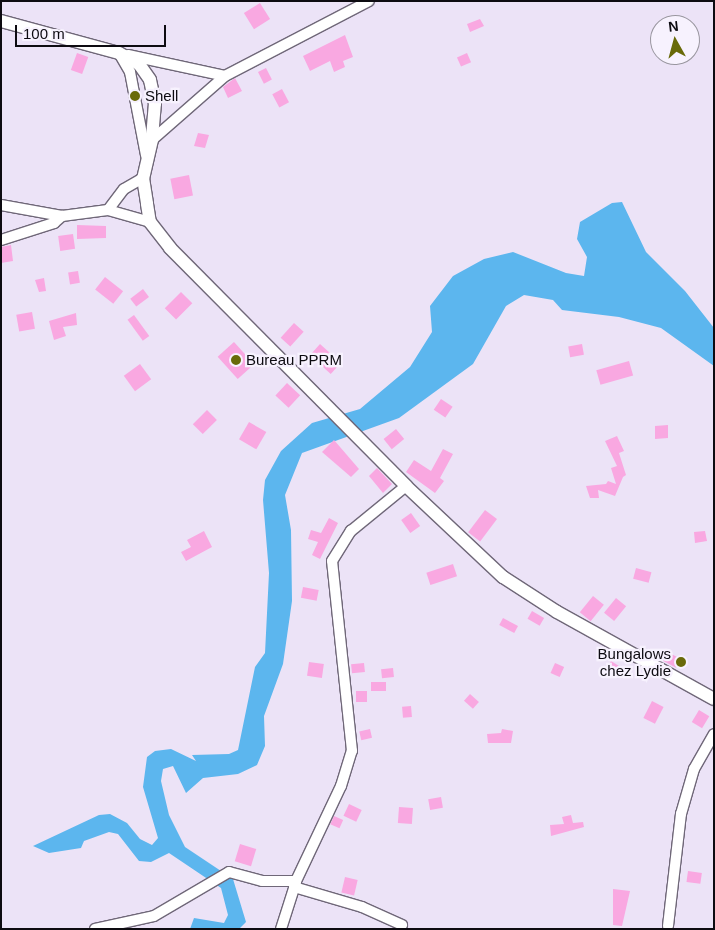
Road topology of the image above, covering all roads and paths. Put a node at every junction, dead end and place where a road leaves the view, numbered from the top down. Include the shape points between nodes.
1 (369, 1) edge
2 (1, 21) edge
3 (119, 53) junction
4 (224, 76) junction
5 (152, 140) junction
6 (146, 155) junction
7 (143, 178) junction
8 (1, 205) edge
9 (108, 210) junction
10 (62, 216) junction
11 (150, 222) junction
12 (1, 240) edge
13 (406, 486) junction
14 (714, 699) edge
15 (714, 734) edge
16 (295, 884) junction
17 (402, 925) dead end
18 (668, 926) dead end
19 (95, 929) edge
20 (282, 929) edge

1 - 4 street
2 - 3 main road
3 - 4 street
3 - 5 main road via 139,64 150,80 155,103
3 - 6 street via 130,72
4 - 5 street
5 - 6 main road
6 - 7 main road
7 - 9 street via 124,188
7 - 11 main road
8 - 10 street
9 - 10 street
9 - 11 street
10 - 12 street via 54,222
11 - 13 main road via 170,248
13 - 14 main road via 504,577 557,612
13 - 16 street via 351,531 332,561 352,751 341,786
15 - 18 street via 694,769 681,814
16 - 17 street
16 - 19 street via 262,881 229,872 154,916
16 - 20 street

